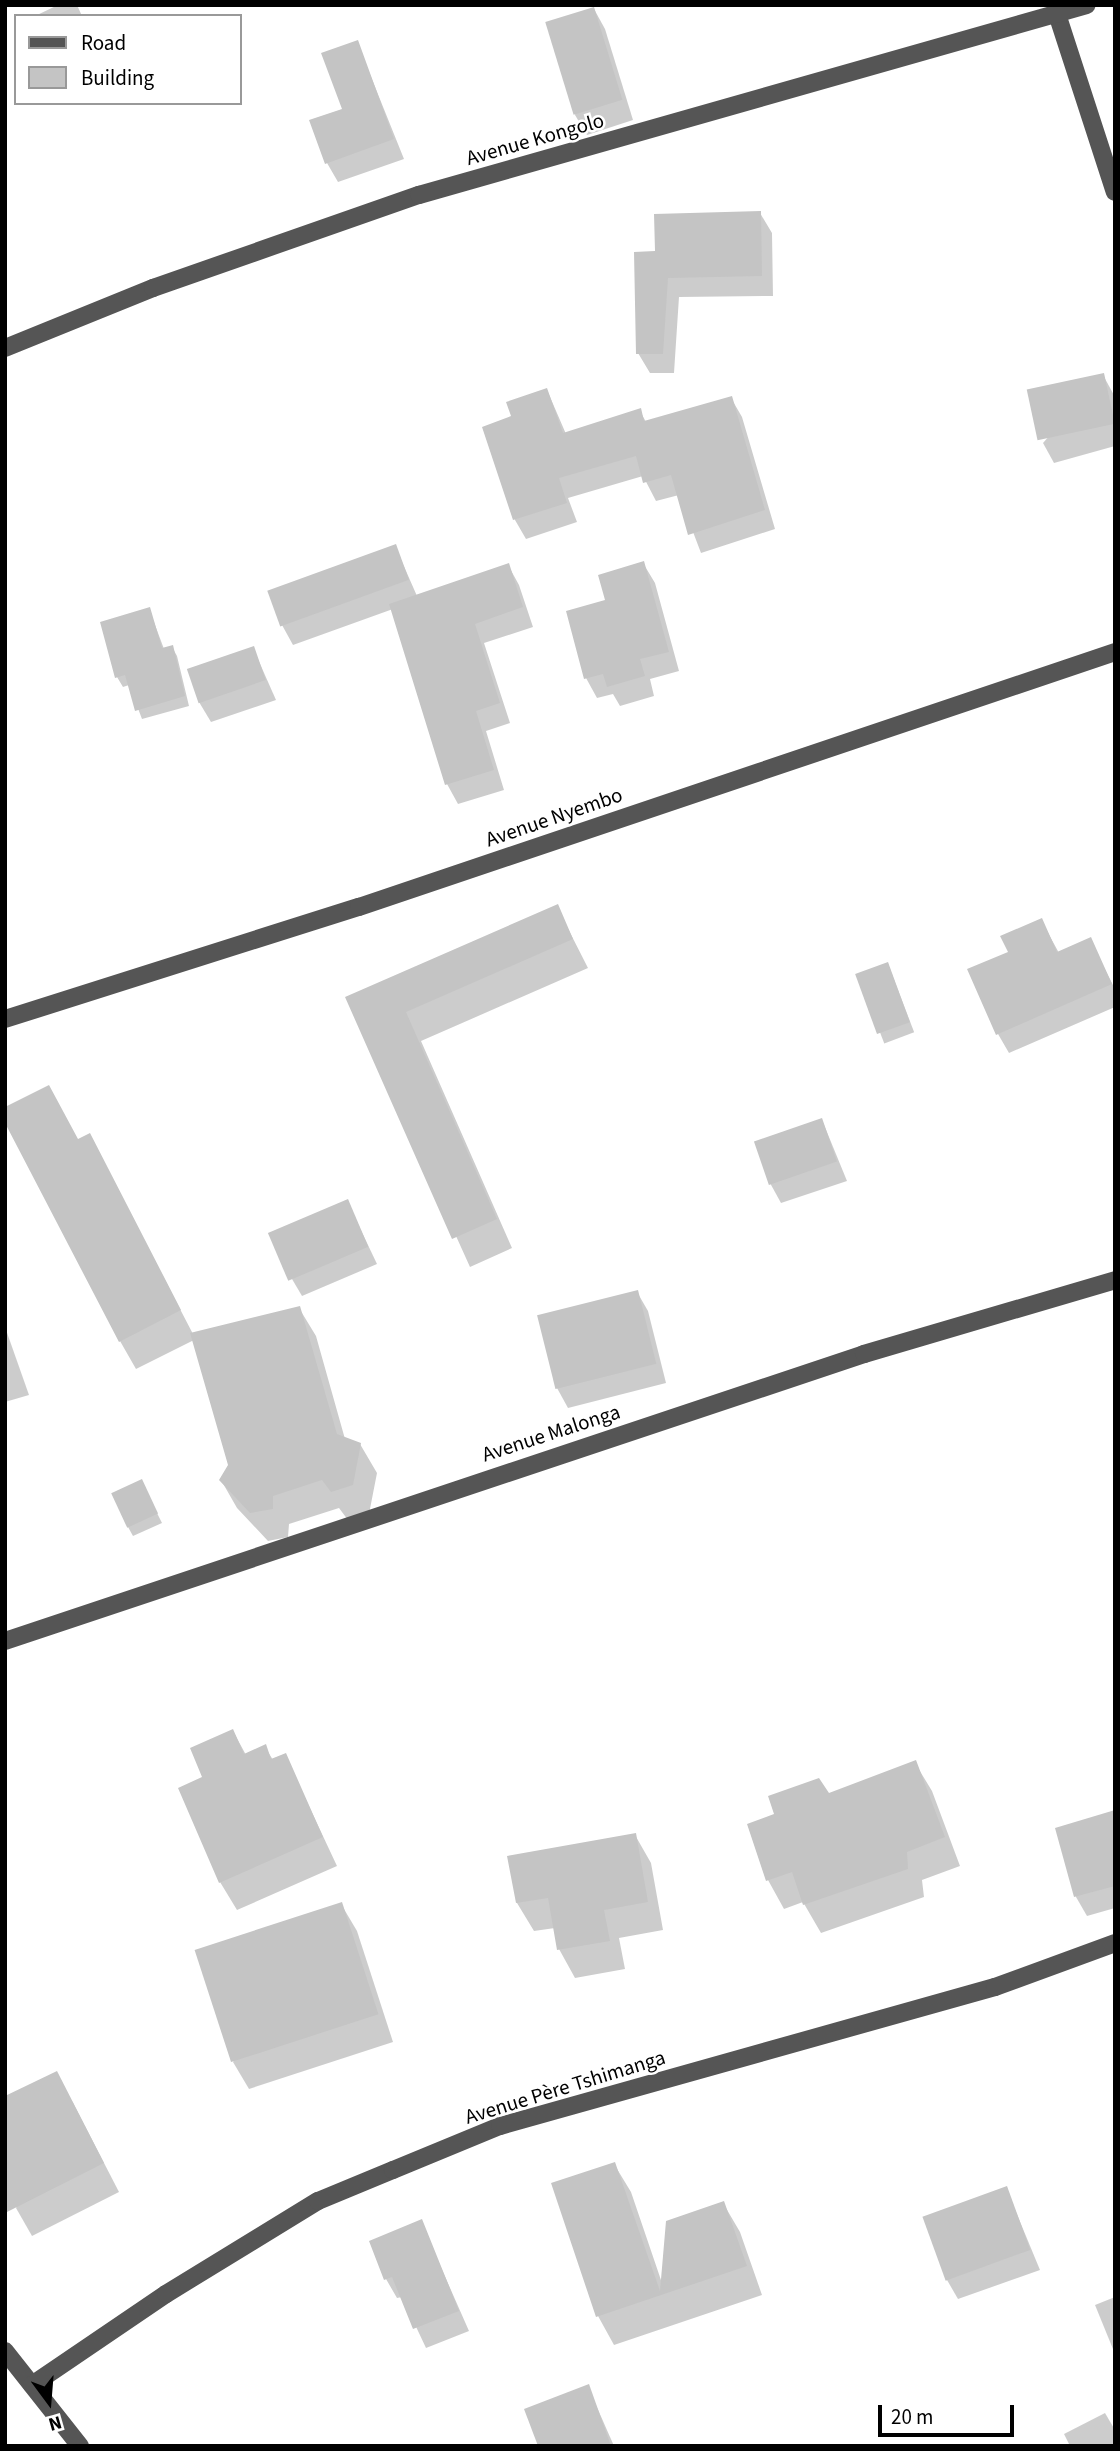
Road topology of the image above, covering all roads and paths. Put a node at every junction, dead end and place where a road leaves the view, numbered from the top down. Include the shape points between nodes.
1 (1087, 5) edge
2 (1057, 14) junction
3 (1115, 192) edge
4 (5, 348) edge
5 (1115, 652) edge
6 (5, 1019) edge
7 (1115, 1280) edge
8 (5, 1641) edge
9 (1115, 1943) edge
10 (5, 2351) edge
11 (32, 2385) junction
12 (80, 2446) edge

1 - 2 street, Avenue Kongolo
2 - 3 street
2 - 4 street, Avenue Kongolo via 419,195 153,288
5 - 6 street, Avenue Nyembo via 359,907
7 - 8 street, Avenue Malonga via 864,1353
9 - 11 street, Avenue Père Tshimanga via 995,1987 500,2126 318,2201 166,2294
10 - 11 street
11 - 12 street

